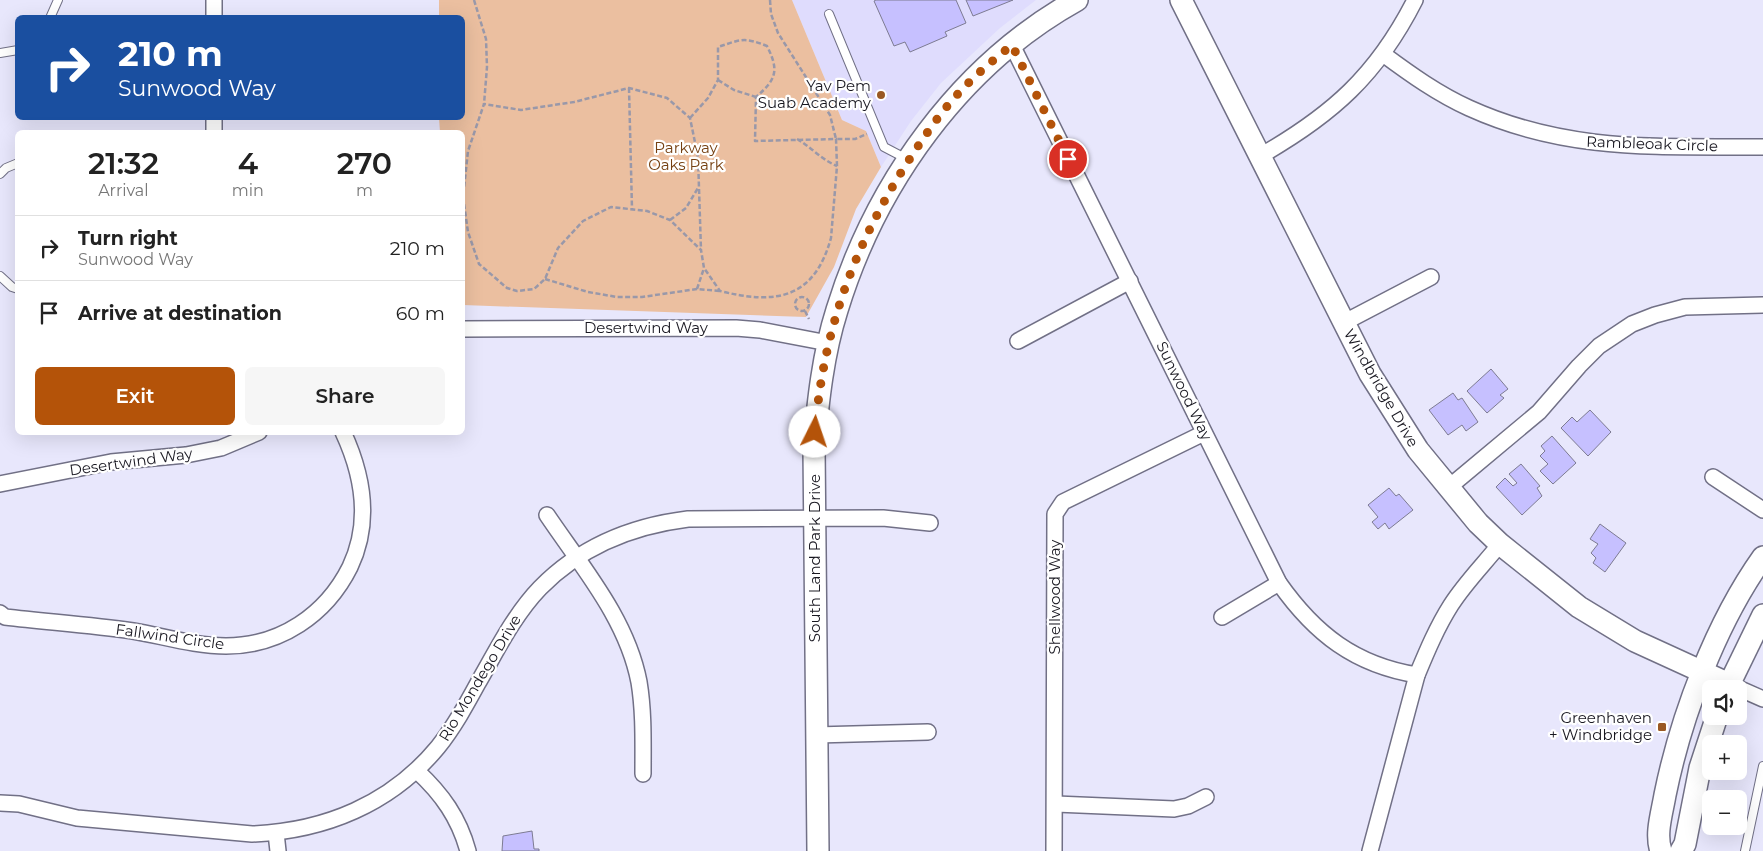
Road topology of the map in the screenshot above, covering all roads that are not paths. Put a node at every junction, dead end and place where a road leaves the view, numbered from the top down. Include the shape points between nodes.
1 (58, 0) edge
2 (214, 0) edge
3 (1077, 0) edge
4 (1182, 0) edge
5 (1415, 0) edge
6 (829, 14) dead end
7 (51, 15) edge
8 (214, 15) edge
9 (1012, 45) junction
10 (15, 50) edge
11 (0, 53) edge
12 (1383, 54) junction
13 (1763, 147) edge
14 (1260, 156) junction
15 (909, 160) junction
16 (15, 164) edge
17 (0, 174) edge
18 (0, 276) edge
19 (1431, 277) dead end
20 (1130, 282) junction
21 (15, 288) edge
22 (1763, 305) edge
23 (1343, 323) junction
24 (465, 329) edge
25 (1018, 341) dead end
26 (828, 343) junction
27 (1204, 433) junction
28 (249, 435) edge
29 (344, 435) edge
30 (1713, 477) dead end
31 (0, 484) edge
32 (1448, 488) junction
33 (1763, 510) edge
34 (547, 515) dead end
35 (814, 518) junction
36 (930, 524) dead end
37 (1500, 544) junction
38 (1763, 557) edge
39 (576, 558) junction
40 (1279, 583) junction
41 (0, 613) edge
42 (1763, 615) edge
43 (1222, 616) dead end
44 (1702, 673) junction
45 (1417, 675) junction
46 (1716, 680) edge
47 (1731, 680) edge
48 (1747, 693) edge
49 (1763, 699) edge
50 (1714, 725) edge
51 (928, 732) dead end
52 (816, 735) junction
53 (1763, 766) edge
54 (417, 771) junction
55 (643, 774) dead end
56 (1206, 797) dead end
57 (0, 803) edge
58 (1056, 804) junction
59 (276, 833) junction
60 (278, 851) edge
61 (468, 851) edge
62 (818, 851) edge
63 (1054, 851) edge
64 (1370, 851) edge
65 (1661, 851) edge
66 (1681, 851) edge
67 (1745, 851) edge

1 - 7 lane
2 - 8 street
3 - 9 street, South Land Park Drive via 1039,23
4 - 14 street, Windbridge Drive
5 - 12 street
6 - 15 lane via 884,147
9 - 15 street, South Land Park Drive via 955,97 930,126
9 - 20 street, Sunwood Way
10 - 11 lane
12 - 13 street, Rambleoak Circle via 1451,99 1532,132 1632,146
12 - 14 street via 1337,104 1309,127
14 - 23 street, Windbridge Drive
15 - 26 street, South Land Park Drive via 867,232
16 - 17 lane
18 - 21 lane
19 - 23 street
20 - 25 street
20 - 27 street, Sunwood Way
22 - 32 street via 1685,307 1632,324 1598,346 1539,412
23 - 32 street, Windbridge Drive via 1391,411
24 - 26 street, Desertwind Way via 736,328
26 - 35 street, South Land Park Drive via 814,448
27 - 40 street, Sunwood Way
27 - 58 street, Shellwood Way via 1063,502 1055,514
28 - 31 street, Desertwind Way via 220,448 186,455 111,462
29 - 41 street, Fallwind Circle via 362,488 363,520 359,541 337,590 317,611 291,630 258,642 226,646 5,617
30 - 33 street
32 - 37 street, Windbridge Drive
34 - 39 street
35 - 36 street, Rio Mondego Drive via 883,518
35 - 39 street, Rio Mondego Drive via 661,522 609,539
35 - 52 street, South Land Park Drive
37 - 44 street, Windbridge Drive via 1586,612 1635,641
37 - 45 street via 1452,603
38 - 44 street via 1753,570
39 - 54 street, Rio Mondego Drive via 559,570 522,609 453,728
39 - 55 street via 609,606 631,653 642,708
40 - 43 street
40 - 45 street, Sunwood Way via 1310,622 1330,640 1371,663
42 - 47 street
44 - 46 street, Windbridge Drive
44 - 65 street via 1672,761 1658,841
45 - 64 street
48 - 49 street
50 - 66 street via 1700,768
51 - 52 street
52 - 62 street, South Land Park Drive
53 - 67 lane
54 - 59 street, Rio Mondego Drive via 366,807 340,819
54 - 61 street via 452,811
56 - 58 street via 1174,809
57 - 59 street, Rio Mondego Drive via 20,804 77,818 252,834
58 - 63 street, Shellwood Way
59 - 60 street

